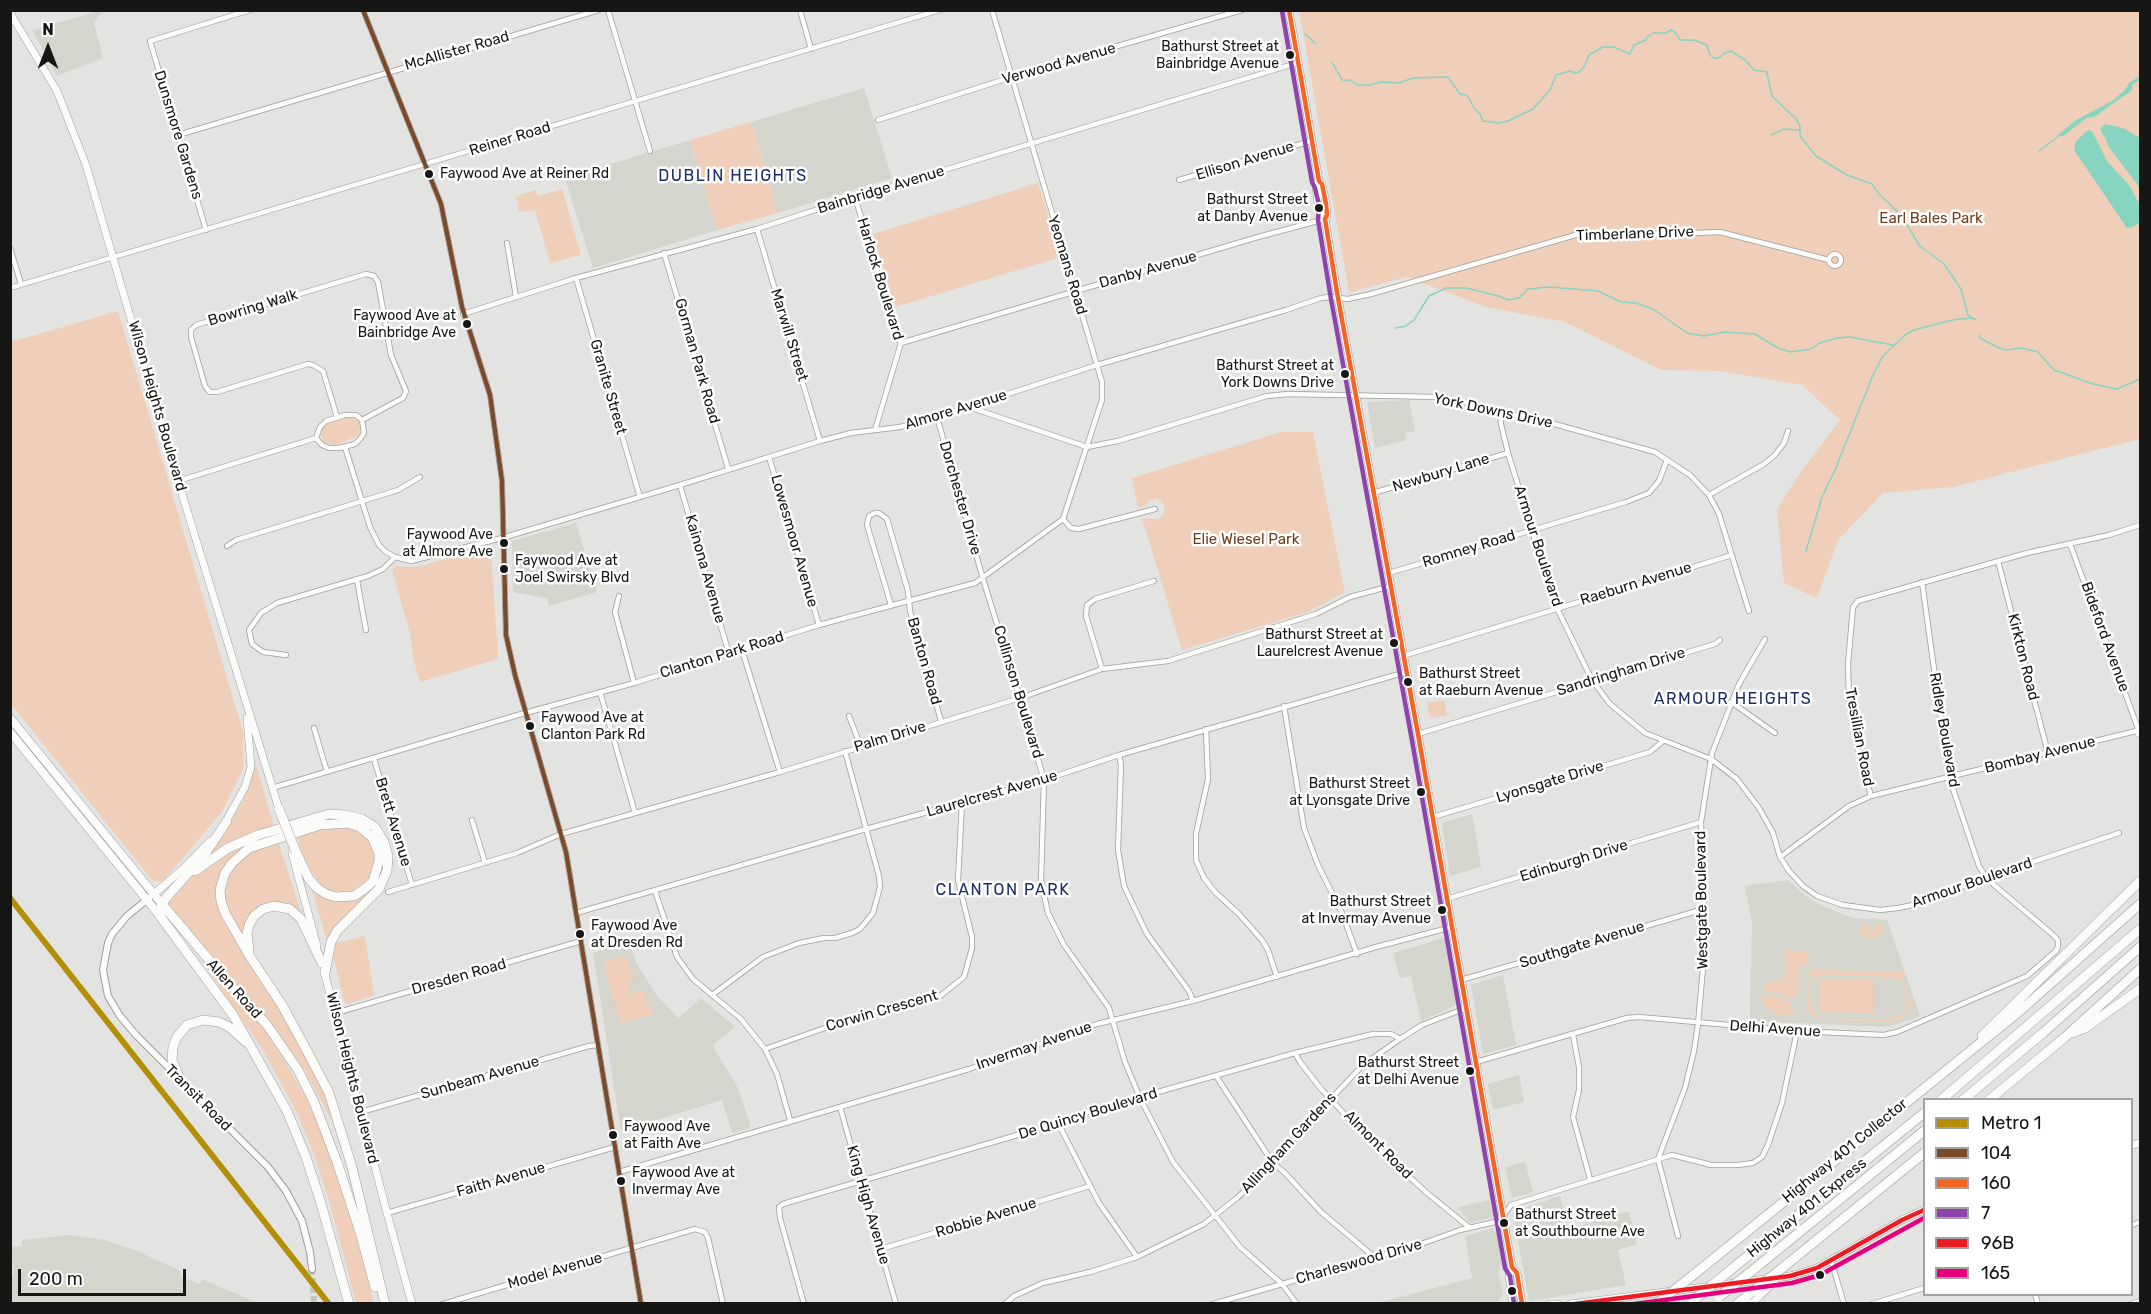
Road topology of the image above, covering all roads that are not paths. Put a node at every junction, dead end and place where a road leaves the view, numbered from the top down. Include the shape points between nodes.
1 (250, 10) edge
2 (363, 10) edge
3 (599, 10) edge
4 (608, 10) edge
5 (800, 10) edge
6 (940, 10) edge
7 (992, 10) edge
8 (1242, 10) edge
9 (1289, 10) edge
10 (10, 13) edge
11 (811, 49) junction
12 (1297, 63) junction
13 (388, 72) junction
14 (1012, 77) junction
15 (635, 101) junction
16 (878, 120) dead end
17 (178, 135) junction
18 (1311, 141) junction
19 (1031, 143) junction
20 (650, 151) dead end
21 (426, 164) junction
22 (1179, 180) dead end
23 (855, 197) junction
24 (1325, 219) junction
25 (757, 229) junction
26 (206, 230) junction
27 (507, 243) dead end
28 (10, 248) edge
29 (664, 253) junction
30 (113, 256) junction
31 (1829, 260) dead end
32 (576, 278) junction
33 (21, 284) junction
34 (10, 288) edge
35 (1075, 291) junction
36 (516, 297) junction
37 (1338, 298) junction
38 (463, 314) junction
39 (901, 343) junction
40 (1097, 365) junction
41 (1356, 395) junction
42 (969, 406) junction
43 (1500, 414) junction
44 (337, 417) junction
45 (937, 417) junction
46 (362, 420) junction
47 (875, 430) junction
48 (1788, 431) dead end
49 (316, 438) junction
50 (820, 441) junction
51 (345, 447) junction
52 (1087, 447) junction
53 (1508, 453) junction
54 (769, 458) junction
55 (1667, 460) junction
56 (728, 468) junction
57 (420, 477) dead end
58 (178, 481) junction
59 (680, 485) junction
60 (1373, 493) junction
61 (1709, 495) junction
62 (640, 497) junction
63 (363, 501) junction
64 (1155, 509) dead end
65 (1063, 519) junction
66 (2140, 525) edge
67 (1531, 530) junction
68 (502, 538) junction
69 (2070, 544) junction
70 (226, 546) dead end
71 (1732, 555) junction
72 (395, 557) junction
73 (1998, 561) junction
74 (1389, 573) junction
75 (983, 579) junction
76 (357, 580) junction
77 (1154, 581) dead end
78 (1922, 582) junction
79 (1391, 586) junction
80 (619, 596) dead end
81 (908, 601) junction
82 (891, 605) junction
83 (1557, 608) junction
84 (1749, 611) dead end
85 (819, 625) junction
86 (366, 630) dead end
87 (1765, 639) dead end
88 (1720, 640) dead end
89 (742, 650) junction
90 (729, 654) junction
91 (286, 655) dead end
92 (1403, 656) junction
93 (1102, 669) junction
94 (1406, 672) junction
95 (1592, 680) junction
96 (634, 683) junction
97 (600, 692) junction
98 (244, 697) junction
99 (1020, 698) junction
100 (1731, 702) junction
101 (1284, 706) junction
102 (526, 712) junction
103 (849, 716) dead end
104 (10, 718) edge
105 (941, 721) junction
106 (314, 728) dead end
107 (1206, 729) junction
108 (10, 732) edge
109 (2140, 732) edge
110 (1775, 733) dead end
111 (1418, 734) junction
112 (1663, 741) junction
113 (861, 747) junction
114 (845, 751) junction
115 (2048, 753) junction
116 (1119, 755) junction
117 (374, 759) junction
118 (1711, 759) junction
119 (327, 772) junction
120 (780, 772) junction
121 (1949, 777) junction
122 (1044, 780) junction
123 (272, 788) junction
124 (1871, 796) junction
125 (962, 803) junction
126 (279, 809) joint
127 (635, 813) junction
128 (1433, 817) junction
129 (472, 820) dead end
130 (227, 821) junction
131 (1701, 822) junction
132 (866, 829) junction
133 (2119, 833) dead end
134 (561, 834) junction
135 (294, 852) junction
136 (1780, 857) junction
137 (485, 863) junction
138 (1987, 879) junction
139 (2140, 881) edge
140 (180, 882) junction
141 (412, 885) junction
142 (655, 891) junction
143 (388, 892) dead end
144 (154, 894) junction
145 (1446, 898) junction
146 (147, 900) junction
147 (162, 904) junction
148 (2140, 904) edge
149 (1704, 909) junction
150 (576, 913) junction
151 (160, 916) junction
152 (1452, 927) junction
153 (2140, 929) edge
154 (581, 941) junction
155 (2058, 947) joint
156 (2140, 947) edge
157 (1357, 954) junction
158 (249, 955) junction
159 (322, 963) junction
160 (2140, 969) edge
161 (325, 973) junction
162 (1277, 976) junction
163 (1461, 980) junction
164 (2140, 989) edge
165 (712, 995) junction
166 (1193, 1001) junction
167 (1466, 1008) junction
168 (336, 1013) junction
169 (1113, 1020) junction
170 (1698, 1024) junction
171 (1797, 1031) junction
172 (1572, 1035) junction
173 (2067, 1035) junction
174 (1400, 1039) junction
175 (598, 1045) junction
176 (765, 1049) junction
177 (255, 1051) junction
178 (1295, 1053) junction
179 (1967, 1054) junction
180 (1476, 1062) junction
181 (1216, 1076) junction
182 (180, 1079) junction
183 (1140, 1098) junction
184 (1943, 1098) edge
185 (1965, 1098) edge
186 (1991, 1098) edge
187 (1331, 1099) junction
188 (840, 1107) junction
189 (361, 1112) junction
190 (1923, 1114) edge
191 (790, 1120) junction
192 (1058, 1123) junction
193 (1923, 1132) edge
194 (615, 1147) junction
195 (1923, 1154) edge
196 (1658, 1159) junction
197 (1273, 1163) junction
198 (619, 1172) junction
199 (1590, 1179) junction
200 (862, 1180) junction
201 (1090, 1186) junction
202 (1923, 1210) edge
203 (387, 1214) junction
204 (1504, 1215) junction
205 (1214, 1216) junction
206 (1470, 1228) junction
207 (1678, 1236) dead end
208 (631, 1248) junction
209 (881, 1249) junction
210 (1373, 1256) junction
211 (1137, 1257) junction
212 (1831, 1260) junction
213 (1789, 1264) junction
214 (1512, 1267) junction
215 (312, 1269) tunnel mouth
216 (1282, 1284) junction
217 (1923, 1288) edge
218 (1715, 1300) edge
219 (1748, 1300) edge
220 (2140, 1300) edge
221 (1692, 1302) edge
222 (1658, 1303) edge
223 (349, 1304) edge
224 (380, 1304) edge
225 (385, 1304) edge
226 (412, 1304) edge
227 (443, 1304) edge
228 (641, 1304) edge
229 (723, 1304) edge
230 (804, 1304) edge
231 (896, 1304) edge
232 (1005, 1304) edge
233 (1212, 1304) edge
234 (1297, 1304) edge
235 (1513, 1304) edge
236 (1522, 1304) edge
237 (1550, 1304) edge
238 (1558, 1304) edge
239 (1571, 1304) edge
240 (1737, 1304) edge
241 (1844, 1304) edge
242 (1872, 1304) edge
243 (2131, 1304) edge

1 - 17 street, Dunsmore Gardens via 150,41
2 - 13 street
3 - 13 street, McAllister Road
4 - 15 street
5 - 11 street
6 - 11 street, Reiner Road
7 - 14 street, Yeomans Road
8 - 14 street, Verwood Avenue
9 - 12 main road
10 - 30 main road, Wilson Heights Boulevard via 57,91 86,165
11 - 15 street, Reiner Road
12 - 18 main road
12 - 19 street, Bainbridge Avenue
13 - 17 street, McAllister Road
13 - 21 street
14 - 16 street, Verwood Avenue
14 - 19 street, Yeomans Road
15 - 20 street
15 - 21 street, Reiner Road
17 - 26 street, Dunsmore Gardens
18 - 22 street, Ellison Avenue
18 - 24 main road via 1319,181 1318,204
19 - 23 street, Bainbridge Avenue
19 - 35 street, Yeomans Road
21 - 26 street, Reiner Road
21 - 38 street via 447,226
23 - 25 street, Bainbridge Avenue
23 - 39 street, Harlock Boulevard
24 - 35 street, Danby Avenue
24 - 37 main road
25 - 29 street, Bainbridge Avenue
25 - 50 street, Marwill Street
26 - 30 street, Reiner Road
27 - 36 street
28 - 33 street
29 - 32 street, Bainbridge Avenue
29 - 56 street, Gorman Park Road
30 - 33 street, Reiner Road
30 - 58 main road, Wilson Heights Boulevard
31 - 37 street, Timberlane Drive via 1720,232 1642,236 1584,233 1371,294
32 - 36 street, Bainbridge Avenue
32 - 62 street, Granite Street
33 - 34 street, Reiner Road
35 - 39 street, Danby Avenue
35 - 40 street, Yeomans Road
36 - 38 street, Bainbridge Avenue
37 - 40 street, Almore Avenue via 1321,298
37 - 41 main road
38 - 68 street via 490,395 502,481
39 - 47 street, Harlock Boulevard
40 - 42 street, Almore Avenue
40 - 52 street, Yeomans Road via 1102,400
41 - 43 street, York Downs Drive via 1439,397
41 - 52 street, York Downs Drive via 1268,396
41 - 60 main road
42 - 45 street, Almore Avenue
42 - 52 street
43 - 53 street, Armour Boulevard
43 - 55 street, York Downs Drive via 1551,423 1655,452
44 - 46 street via 352,414
44 - 46 street, Bowring Walk via 323,371 308,364 210,392 205,386 191,330 196,325 366,274 374,276 391,355 406,391 403,398
44 - 49 street via 322,424
45 - 47 street, Almore Avenue
45 - 75 street, Dorchester Drive
46 - 51 street via 363,436
47 - 50 street, Almore Avenue
48 - 61 street via 1774,456
49 - 51 street via 329,448
49 - 58 street
50 - 54 street, Almore Avenue
51 - 63 street
52 - 65 street, Yeomans Road
53 - 60 street, Newbury Lane
53 - 67 street, Armour Boulevard
54 - 56 street, Almore Avenue
54 - 85 street, Lowesmoor Avenue
55 - 61 street, York Downs Drive via 1690,475
55 - 67 street, Romney Road via 1659,481 1649,493
56 - 59 street, Almore Avenue
57 - 63 street via 398,490
58 - 98 main road, Wilson Heights Boulevard
59 - 62 street, Almore Avenue
59 - 90 street, Kainona Avenue
60 - 74 main road
61 - 71 street, York Downs Drive
62 - 68 street, Almore Avenue
63 - 70 street
63 - 72 street via 379,545
64 - 65 street via 1079,529 1071,528
65 - 75 street, Clanton Park Road
66 - 69 street
67 - 74 street, Romney Road
67 - 83 street, Armour Boulevard
68 - 72 street, Almore Avenue via 411,561
68 - 102 street via 506,634
69 - 73 street
69 - 109 street, Bideford Avenue
71 - 83 street, Raeburn Avenue
71 - 84 street, York Downs Drive
72 - 76 street via 375,573
73 - 78 street
73 - 115 street, Kirkton Road
74 - 79 main road
75 - 81 street, Clanton Park Road
75 - 99 street, Collinson Boulevard
76 - 86 street
76 - 91 street via 277,603 258,616 249,630 252,644 263,652
77 - 93 street via 1087,605 1086,616
78 - 121 street, Ridley Boulevard
78 - 124 street, Tresillian Road via 1858,601 1853,607 1849,702
79 - 92 main road
79 - 93 street, Palm Drive via 1350,597 1316,615 1168,661
80 - 96 street via 615,612
81 - 82 street, Clanton Park Road
81 - 82 street, Banton Road via 887,519 875,513 867,525
81 - 105 street, Banton Road
82 - 85 street, Clanton Park Road
83 - 92 street, Raeburn Avenue
83 - 95 street, Armour Boulevard
85 - 89 street, Clanton Park Road
87 - 100 street, Westgate Boulevard
88 - 95 street, Sandringham Drive
89 - 90 street, Clanton Park Road
89 - 120 street
90 - 96 street, Clanton Park Road
92 - 94 main road
93 - 99 street, Palm Drive
94 - 101 street, Laurelcrest Avenue
94 - 111 main road
95 - 111 street, Sandringham Drive
95 - 112 street, Armour Boulevard via 1629,722
96 - 97 street, Clanton Park Road
97 - 102 street, Clanton Park Road
97 - 127 street
98 - 123 main road, Wilson Heights Boulevard
98 - 130 main road via 251,767
99 - 105 street, Palm Drive
99 - 122 street, Collinson Boulevard
100 - 110 street
100 - 118 street, Westgate Boulevard
101 - 107 street, Laurelcrest Avenue
101 - 157 street via 1304,828
102 - 117 street, Clanton Park Road
102 - 134 street
103 - 113 street
104 - 144 main road, Allen Road
105 - 113 street, Palm Drive
106 - 119 street
107 - 116 street, Laurelcrest Avenue
107 - 162 street via 1208,779 1196,834 1196,860 1215,892 1262,940
108 - 146 main road, Allen Road
109 - 115 street, Bombay Avenue
111 - 128 main road
112 - 118 street, Armour Boulevard
112 - 128 street, Lyonsgate Drive via 1650,752
113 - 114 street, Palm Drive
114 - 120 street, Palm Drive
114 - 132 street
115 - 121 street, Bombay Avenue
116 - 122 street, Laurelcrest Avenue
116 - 166 street via 1118,850 1124,886 1147,934
117 - 119 street, Clanton Park Road
117 - 141 street, Brett Avenue
118 - 131 street, Westgate Boulevard
118 - 136 street, Armour Boulevard via 1737,779 1759,807
119 - 123 street, Clanton Park Road
120 - 127 street, Palm Drive
121 - 124 street, Bombay Avenue
121 - 138 street, Ridley Boulevard
122 - 125 street, Laurelcrest Avenue
122 - 169 street, Collinson Boulevard via 1041,881 1048,913
123 - 126 main road, Wilson Heights Boulevard
124 - 136 street, Bombay Avenue via 1849,806
125 - 132 street, Laurelcrest Avenue
125 - 176 street, Corwin Crescent via 958,880 972,937 964,977 940,996 859,1016
126 - 135 highway, bridge
127 - 134 street, Palm Drive
128 - 145 main road
129 - 137 street
130 - 140 highway
130 - 144 main road
131 - 145 street, Edinburgh Drive
131 - 149 street, Westgate Boulevard
132 - 142 street, Laurelcrest Avenue
132 - 165 street via 880,887 876,904 860,929 843,937 798,942 776,950
133 - 138 street, Armour Boulevard
134 - 137 street, Palm Drive
134 - 150 street
135 - 158 highway via 317,888 336,897 354,896 367,887 379,861 372,837 347,823 320,825 249,848 232,862 220,890 225,914
135 - 159 main road, Wilson Heights Boulevard
136 - 138 street, Armour Boulevard via 1789,872 1810,891 1836,904 1856,908 1880,910 1913,905
137 - 141 street, Palm Drive
138 - 155 street, Ridley Boulevard via 2052,934
139 - 179 highway via 1990,1026
140 - 147 highway
140 - 161 highway via 228,848 329,814 362,819 375,827 388,856 387,872 378,889 337,931
141 - 143 street, Palm Drive
142 - 150 street, Laurelcrest Avenue
142 - 165 street via 677,957 693,979
144 - 146 street, Transit Road
144 - 147 main road, Allen Road
145 - 152 main road
146 - 151 main road, Allen Road
146 - 182 street, Transit Road via 112,934 104,957 104,982 120,1016
147 - 151 highway
147 - 224 highway, Allen Road via 267,1025 298,1070 337,1162
148 - 179 highway, Highway 401 Collector
149 - 163 street, Southgate Avenue
149 - 170 street, Westgate Boulevard via 1705,964
150 - 154 street
151 - 177 highway, Allen Road
152 - 157 street, Invermay Avenue
152 - 163 main road
153 - 184 highway
154 - 168 street, Dresden Road
154 - 175 street
155 - 171 street, Delhi Avenue via 2027,976 1898,1032 1884,1035
156 - 185 highway
157 - 162 street, Invermay Avenue
158 - 159 highway via 249,925 263,909 274,906 290,909 301,919
158 - 225 highway via 282,1005 329,1093 352,1167
159 - 161 main road, Wilson Heights Boulevard
160 - 173 highway
161 - 168 main road, Wilson Heights Boulevard
162 - 166 street, Invermay Avenue
163 - 167 main road
164 - 173 highway via 2085,1028
165 - 176 street via 741,1019
166 - 169 street, Invermay Avenue
167 - 174 street, Allingham Gardens via 1422,1025
167 - 180 main road
168 - 189 main road, Wilson Heights Boulevard
169 - 183 street, Collinson Boulevard
169 - 188 street, Invermay Avenue
170 - 171 street, Delhi Avenue
170 - 172 street, Delhi Avenue via 1627,1018
170 - 196 street, Westgate Boulevard via 1684,1088
171 - 196 street, Charleswood Drive via 1782,1102 1762,1157 1738,1165 1711,1165 1671,1155
172 - 180 street, Delhi Avenue
172 - 199 street via 1579,1067 1573,1117
173 - 186 highway
174 - 178 street, De Quincy Boulevard via 1390,1034 1373,1034
174 - 187 street, Allingham Gardens via 1363,1065
175 - 189 street, Sunbeam Avenue
175 - 194 street
176 - 191 street via 777,1074
177 - 182 highway via 225,1025 212,1021 193,1023 181,1030 173,1047 173,1063
177 - 223 highway, Allen Road via 306,1157
178 - 181 street, De Quincy Boulevard
178 - 187 street, Almont Road
179 - 222 highway, Highway 401 Collector, bridge
180 - 204 main road
181 - 183 street, De Quincy Boulevard
181 - 197 street
182 - 215 street, Transit Road via 268,1167 286,1191 302,1221
183 - 192 street, De Quincy Boulevard
183 - 205 street, Collinson Boulevard via 1173,1162
187 - 197 street, Allingham Gardens
187 - 206 street, Almont Road via 1382,1153
188 - 191 street, Invermay Avenue
188 - 200 street, King High Avenue
189 - 203 main road, Wilson Heights Boulevard
190 - 221 highway, Highway 401 Express, bridge
191 - 198 street, Invermay Avenue
192 - 200 street, De Quincy Boulevard
192 - 201 street
193 - 218 highway, Highway 401 Express, bridge
194 - 198 street
194 - 203 street, Faith Avenue
195 - 213 highway
196 - 199 street, Charleswood Drive
196 - 207 street
197 - 205 street, Allingham Gardens
197 - 210 street via 1321,1212
198 - 208 street
199 - 204 street, Charleswood Drive via 1511,1205
200 - 209 street, King High Avenue
200 - 230 street, De Quincy Boulevard via 779,1208
201 - 209 street, Robbie Avenue
201 - 211 street
202 - 212 main road
203 - 226 main road, Wilson Heights Boulevard
204 - 206 street, Charleswood Drive via 1495,1222
204 - 214 main road
205 - 211 street, Allingham Gardens
205 - 216 street, Collinson Boulevard via 1240,1247
206 - 210 street, Charleswood Drive
208 - 227 street, Model Avenue
208 - 228 street
208 - 229 street, Model Avenue via 695,1229 705,1233
209 - 231 street, King High Avenue
210 - 216 street, Charleswood Drive
211 - 232 street, Allingham Gardens via 1043,1283
212 - 239 main road via 1790,1276
212 - 241 street
213 - 219 highway, bridge
213 - 219 highway, bridge via 1760,1295
214 - 235 main road via 1509,1275
214 - 236 main road via 1517,1273
216 - 233 street, Charleswood Drive
216 - 234 street, Collinson Boulevard
217 - 242 street
219 - 240 highway
220 - 243 street
237 - 238 main road

